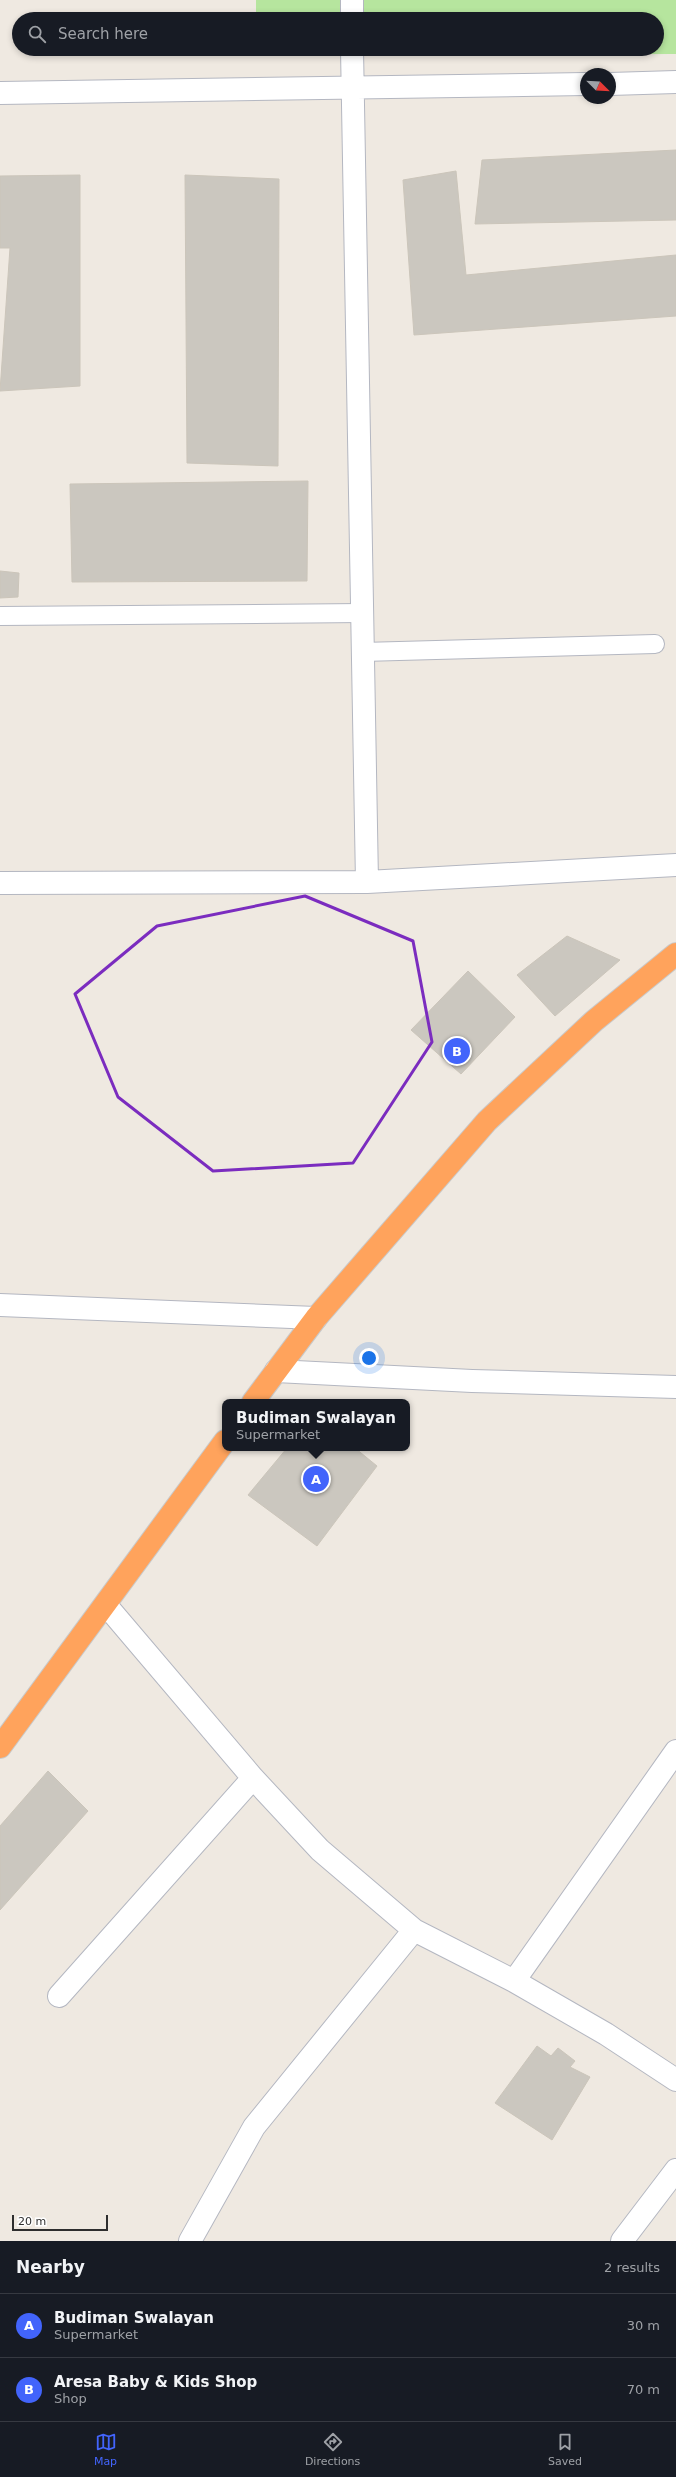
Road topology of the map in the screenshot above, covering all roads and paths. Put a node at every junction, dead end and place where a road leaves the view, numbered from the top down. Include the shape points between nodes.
1 (352, 0) edge
2 (352, 12) edge
3 (352, 56) edge
4 (676, 82) edge
5 (580, 84) edge
6 (616, 84) edge
7 (353, 88) junction
8 (0, 93) edge
9 (363, 612) junction
10 (0, 616) edge
11 (655, 644) dead end
12 (362, 652) junction
13 (676, 865) edge
14 (367, 882) junction
15 (0, 883) edge
16 (676, 954) edge
17 (0, 1306) edge
18 (316, 1318) junction
19 (276, 1371) junction
20 (676, 1387) edge
21 (255, 1399) edge
22 (222, 1445) edge
23 (106, 1605) junction
24 (0, 1746) edge
25 (676, 1750) edge
26 (253, 1778) junction
27 (414, 1930) junction
28 (514, 1981) junction
29 (59, 1996) dead end
30 (676, 2080) edge
31 (676, 2170) edge
32 (190, 2241) edge
33 (622, 2241) edge

1 - 2 street
3 - 7 street
4 - 6 street
5 - 7 street
7 - 8 street
7 - 9 street
9 - 10 lane
9 - 12 street
11 - 12 lane
12 - 14 street
13 - 14 street
14 - 15 street
16 - 18 highway via 594,1021 487,1121
17 - 18 street
18 - 19 highway
19 - 20 street via 472,1381
19 - 21 highway
22 - 23 highway
23 - 24 highway
23 - 26 street
25 - 28 street
26 - 27 street via 320,1850
26 - 29 street
27 - 28 street
27 - 32 street via 254,2126
28 - 30 street via 606,2034
31 - 33 street

